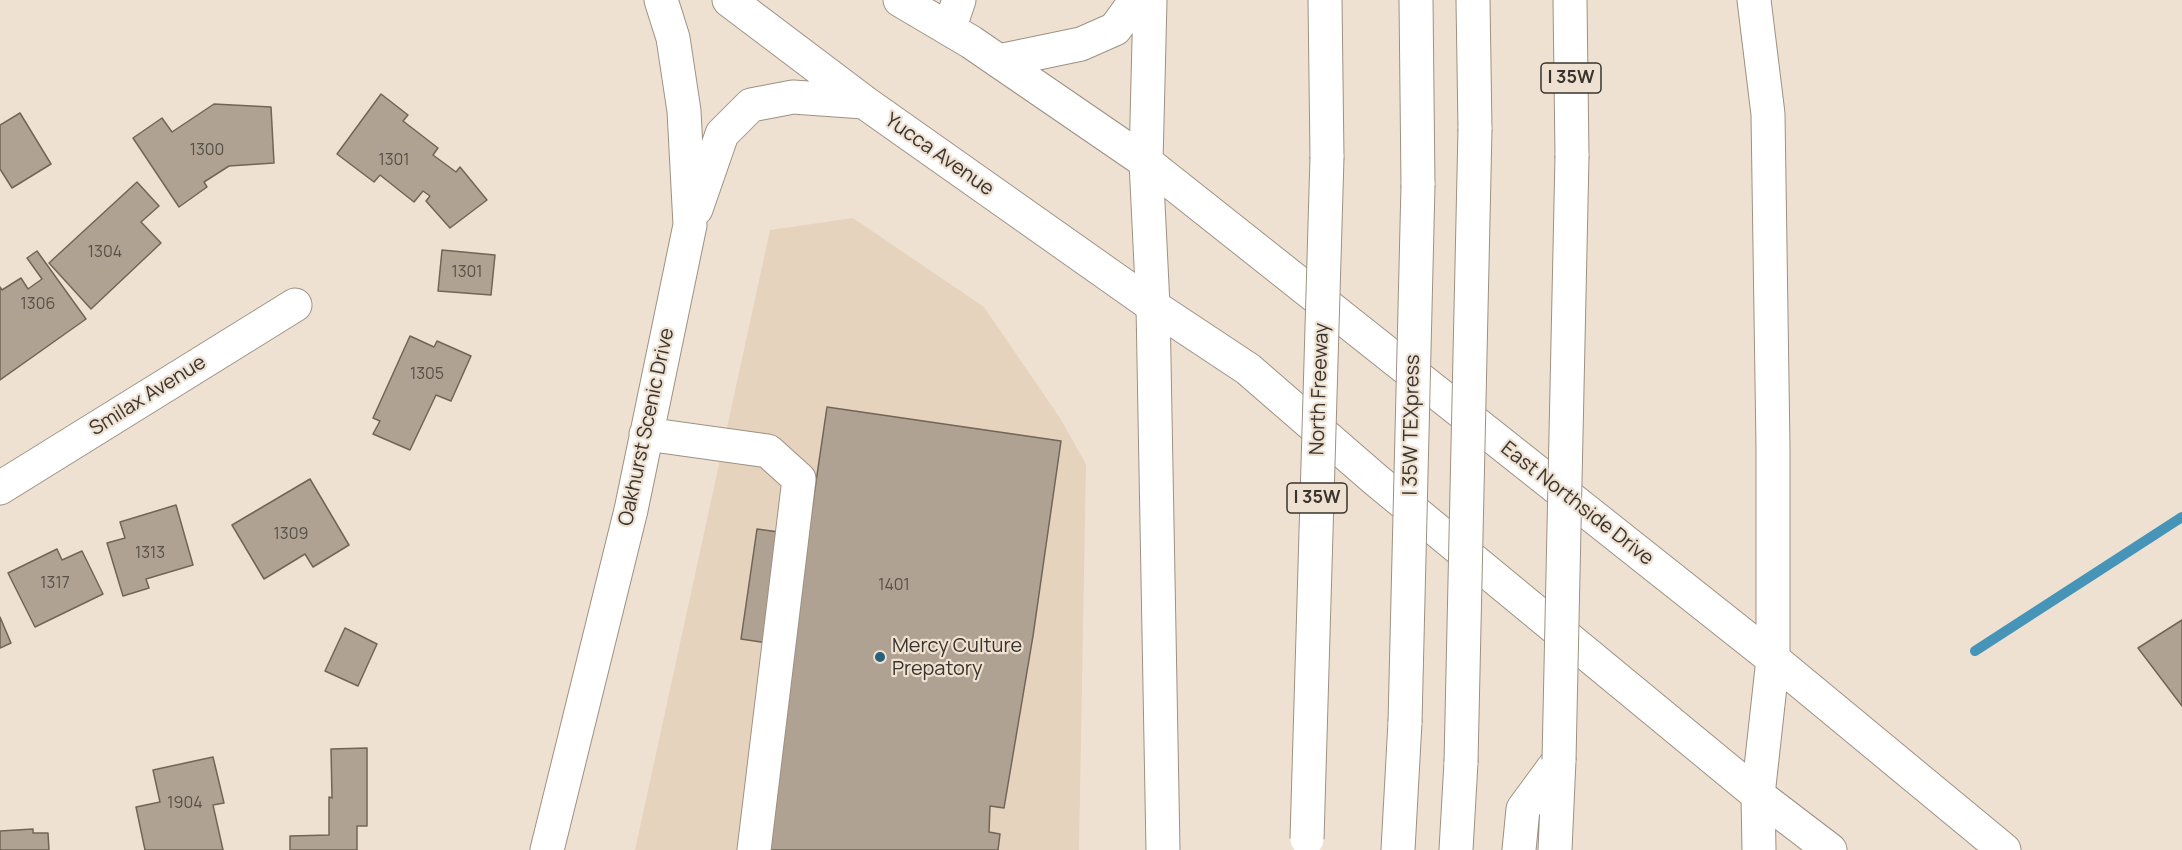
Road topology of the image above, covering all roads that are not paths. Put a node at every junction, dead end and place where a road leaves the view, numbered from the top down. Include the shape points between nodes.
1 (662, 0) edge
2 (729, 0) edge
3 (900, 0) edge
4 (1136, 0) edge
5 (1150, 0) edge
6 (1325, 0) edge
7 (1416, 0) edge
8 (1473, 0) edge
9 (1570, 0) edge
10 (1754, 0) edge
11 (954, 14) edge
12 (999, 61) junction
13 (864, 102) junction
14 (1146, 162) junction
15 (690, 225) junction
16 (295, 304) dead end
17 (1153, 306) junction
18 (646, 434) junction
19 (0, 488) edge
20 (1773, 659) junction
21 (1559, 760) junction
22 (1758, 795) junction
23 (1556, 840) edge
24 (1306, 844) edge
25 (547, 850) edge
26 (754, 850) edge
27 (1163, 850) edge
28 (1398, 850) edge
29 (1456, 850) edge
30 (1520, 850) edge
31 (1759, 850) edge
32 (1830, 850) edge
33 (2004, 850) edge

1 - 15 main road, Oakhurst Scenic Drive via 673,38 684,111
2 - 13 main road, Yucca Avenue
3 - 11 main road
4 - 12 main road via 1115,29 1081,44
5 - 14 main road
6 - 24 main road, North Freeway / I 35W, bridge via 1327,157
7 - 28 main road, I 35W TEXpress, bridge via 1418,185 1405,722
8 - 29 main road, bridge via 1474,129
9 - 21 main road, I 35W, bridge via 1572,156
10 - 20 main road via 1768,114
11 - 12 main road
12 - 14 main road
13 - 15 main road via 793,96 751,105 722,134
13 - 17 main road, Yucca Avenue
14 - 17 main road
14 - 20 main road, East Northside Drive
15 - 18 main road, Oakhurst Scenic Drive
16 - 19 main road, Smilax Avenue
17 - 22 main road via 1248,369
17 - 27 main road
18 - 25 main road, Oakhurst Scenic Drive via 631,510
18 - 26 main road via 768,451 799,479
20 - 22 main road
20 - 33 main road, East Northside Drive
21 - 23 main road, I 35W
21 - 30 main road via 1523,809
22 - 31 main road
22 - 32 main road

